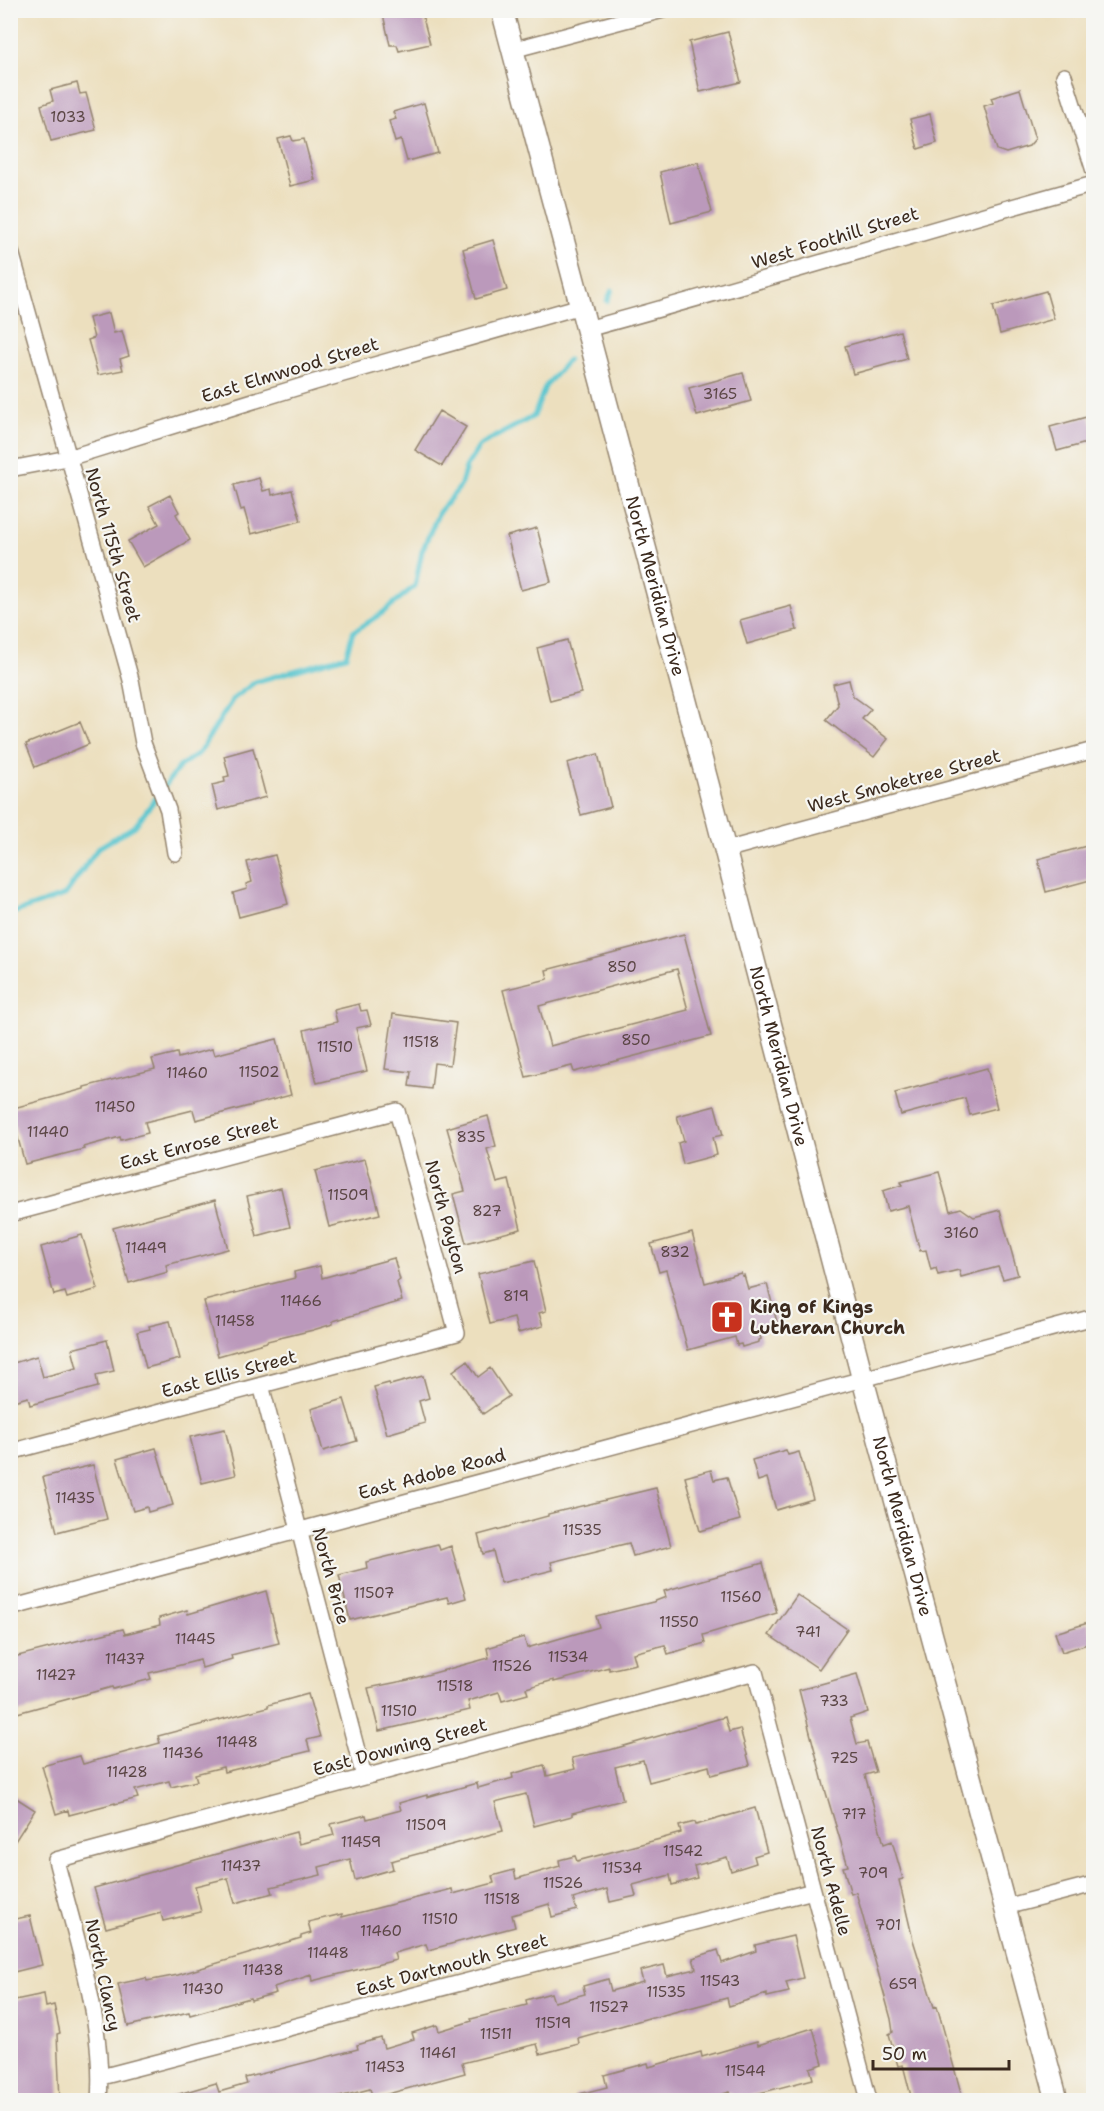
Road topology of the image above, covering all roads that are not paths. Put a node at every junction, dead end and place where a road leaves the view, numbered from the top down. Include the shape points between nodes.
1 (502, 10) edge
2 (663, 10) edge
3 (512, 50) junction
4 (1064, 76) dead end
5 (1094, 171) edge
6 (1094, 184) edge
7 (10, 248) edge
8 (581, 306) junction
9 (588, 329) junction
10 (68, 458) junction
11 (10, 469) edge
12 (1094, 750) edge
13 (725, 850) junction
14 (175, 853) dead end
15 (397, 1111) joint
16 (10, 1214) edge
17 (1094, 1317) edge
18 (457, 1333) joint
19 (863, 1380) junction
20 (261, 1385) junction
21 (10, 1452) edge
22 (298, 1530) junction
23 (10, 1608) edge
24 (755, 1672) joint
25 (364, 1777) junction
26 (56, 1860) joint
27 (1094, 1884) edge
28 (813, 1891) junction
29 (1005, 1907) junction
30 (101, 2077) junction
31 (99, 2100) edge
32 (869, 2100) edge
33 (1057, 2100) edge

1 - 3 street, North Meridian Drive
2 - 3 street
3 - 8 street, North Meridian Drive
4 - 5 street
6 - 9 street, West Foothill Street
7 - 10 street, North 115th Street
8 - 9 street, North Meridian Drive
8 - 10 street, East Elmwood Street
9 - 13 street, North Meridian Drive
10 - 11 street, East Elmwood Street
10 - 14 street, North 115th Street via 131,680 143,743 168,810
12 - 13 street, West Smoketree Street
13 - 19 street, North Meridian Drive
15 - 16 street, East Enrose Street
15 - 18 street, North Payton
17 - 19 street, East Adobe Road
18 - 20 street, East Ellis Street
19 - 22 street, East Adobe Road
19 - 29 street, North Meridian Drive
20 - 21 street, East Ellis Street
20 - 22 street, North Brice
22 - 23 street, East Adobe Road
22 - 25 street, North Brice
24 - 25 street, East Downing Street
24 - 28 street, North Adelle
25 - 26 street, East Downing Street
26 - 30 street, North Clancy via 95,2015
27 - 29 street
28 - 30 street, East Dartmouth Street
28 - 32 street, North Adelle
29 - 33 street, North Meridian Drive
30 - 31 street, North Clancy

